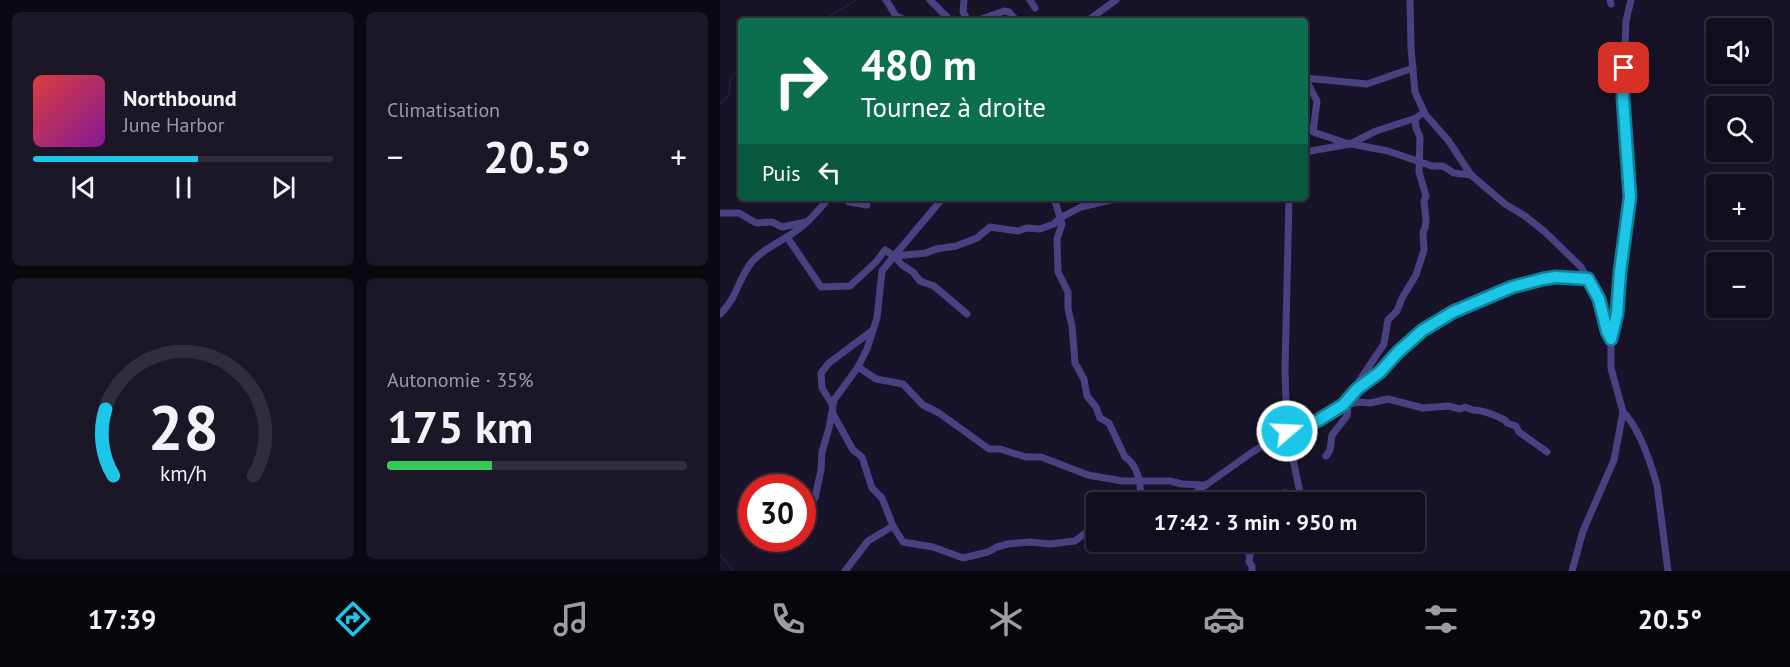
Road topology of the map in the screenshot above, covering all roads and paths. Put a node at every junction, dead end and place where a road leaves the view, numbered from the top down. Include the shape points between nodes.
1 (886, 0) edge
2 (930, 0) edge
3 (964, 0) edge
4 (1030, 0) edge
5 (1116, 0) edge
6 (1410, 0) edge
7 (1631, 0) edge
8 (1035, 8) dead end
9 (901, 18) edge
10 (948, 18) edge
11 (966, 18) edge
12 (984, 18) edge
13 (1014, 18) edge
14 (1091, 18) edge
15 (1413, 68) junction
16 (1308, 78) edge
17 (1308, 84) edge
18 (1424, 112) junction
19 (1415, 119) junction
20 (1308, 129) edge
21 (1312, 132) junction
22 (1350, 144) junction
23 (1308, 151) edge
24 (1420, 162) junction
25 (1471, 175) junction
26 (826, 201) edge
27 (848, 201) edge
28 (940, 201) edge
29 (1055, 201) edge
30 (1106, 201) edge
31 (1289, 201) edge
32 (867, 205) dead end
33 (720, 213) edge
34 (1060, 218) junction
35 (807, 222) junction
36 (787, 237) junction
37 (894, 256) junction
38 (1588, 279) junction
39 (720, 314) edge
40 (967, 314) dead end
41 (873, 330) junction
42 (1611, 339) junction
43 (858, 368) junction
44 (1348, 402) junction
45 (832, 404) junction
46 (1623, 412) junction
47 (1287, 431) junction
48 (1546, 452) dead end
49 (1326, 456) dead end
50 (1139, 481) junction
51 (1207, 484) junction
52 (816, 492) edge
53 (1141, 492) edge
54 (1196, 492) edge
55 (1300, 492) edge
56 (892, 526) junction
57 (1086, 533) edge
58 (1247, 552) edge
59 (1250, 554) joint
60 (845, 571) edge
61 (1252, 571) edge
62 (1572, 571) edge
63 (1668, 571) edge

1 - 9 street
2 - 10 street
3 - 11 street
4 - 8 street
5 - 14 street
6 - 15 street
7 - 42 street via 1625,33 1623,98 1630,197
12 - 13 street via 1004,11
15 - 16 street via 1367,84
15 - 18 street via 1415,92
17 - 21 street via 1317,101
18 - 19 street
18 - 25 street
19 - 22 street
19 - 24 street
20 - 21 street
21 - 22 street
22 - 23 street
22 - 24 street
24 - 25 street
24 - 44 street via 1426,196 1424,250 1416,275 1388,320 1384,344
25 - 38 street via 1545,232
26 - 35 street
27 - 32 street
28 - 37 street
29 - 34 street
30 - 34 street via 1081,207
31 - 47 street
33 - 35 street via 740,213 756,223 772,222 782,227
34 - 37 street via 1040,229 990,227 977,238 956,246
34 - 50 street via 1058,272 1068,292 1075,363 1088,396 1100,418 1109,423
35 - 36 street
36 - 37 street via 820,287 850,286 885,250
36 - 39 street via 751,264 732,301
37 - 40 street via 920,281 934,286
37 - 41 street via 882,271
38 - 42 street via 1599,299
38 - 44 street via 1543,279 1512,287 1453,312 1423,330 1357,389
41 - 43 street
41 - 45 street via 821,373 822,388
42 - 46 street via 1611,368
43 - 45 street
43 - 50 street via 876,379 903,384 929,410 989,449 1041,457 1097,477
44 - 47 street via 1317,421
44 - 48 street via 1388,399 1423,408 1466,407 1492,413 1516,426
44 - 49 street via 1347,416 1332,435
45 - 52 street
45 - 56 street via 838,424 853,450 862,457 872,488 882,498
46 - 62 street via 1614,460 1583,531
46 - 63 street via 1654,472
47 - 51 street
47 - 55 street
50 - 51 street
50 - 53 street
51 - 54 street
56 - 57 street via 903,542 963,558 1008,544 1075,541
56 - 60 street via 868,541
58 - 59 street
59 - 61 street

